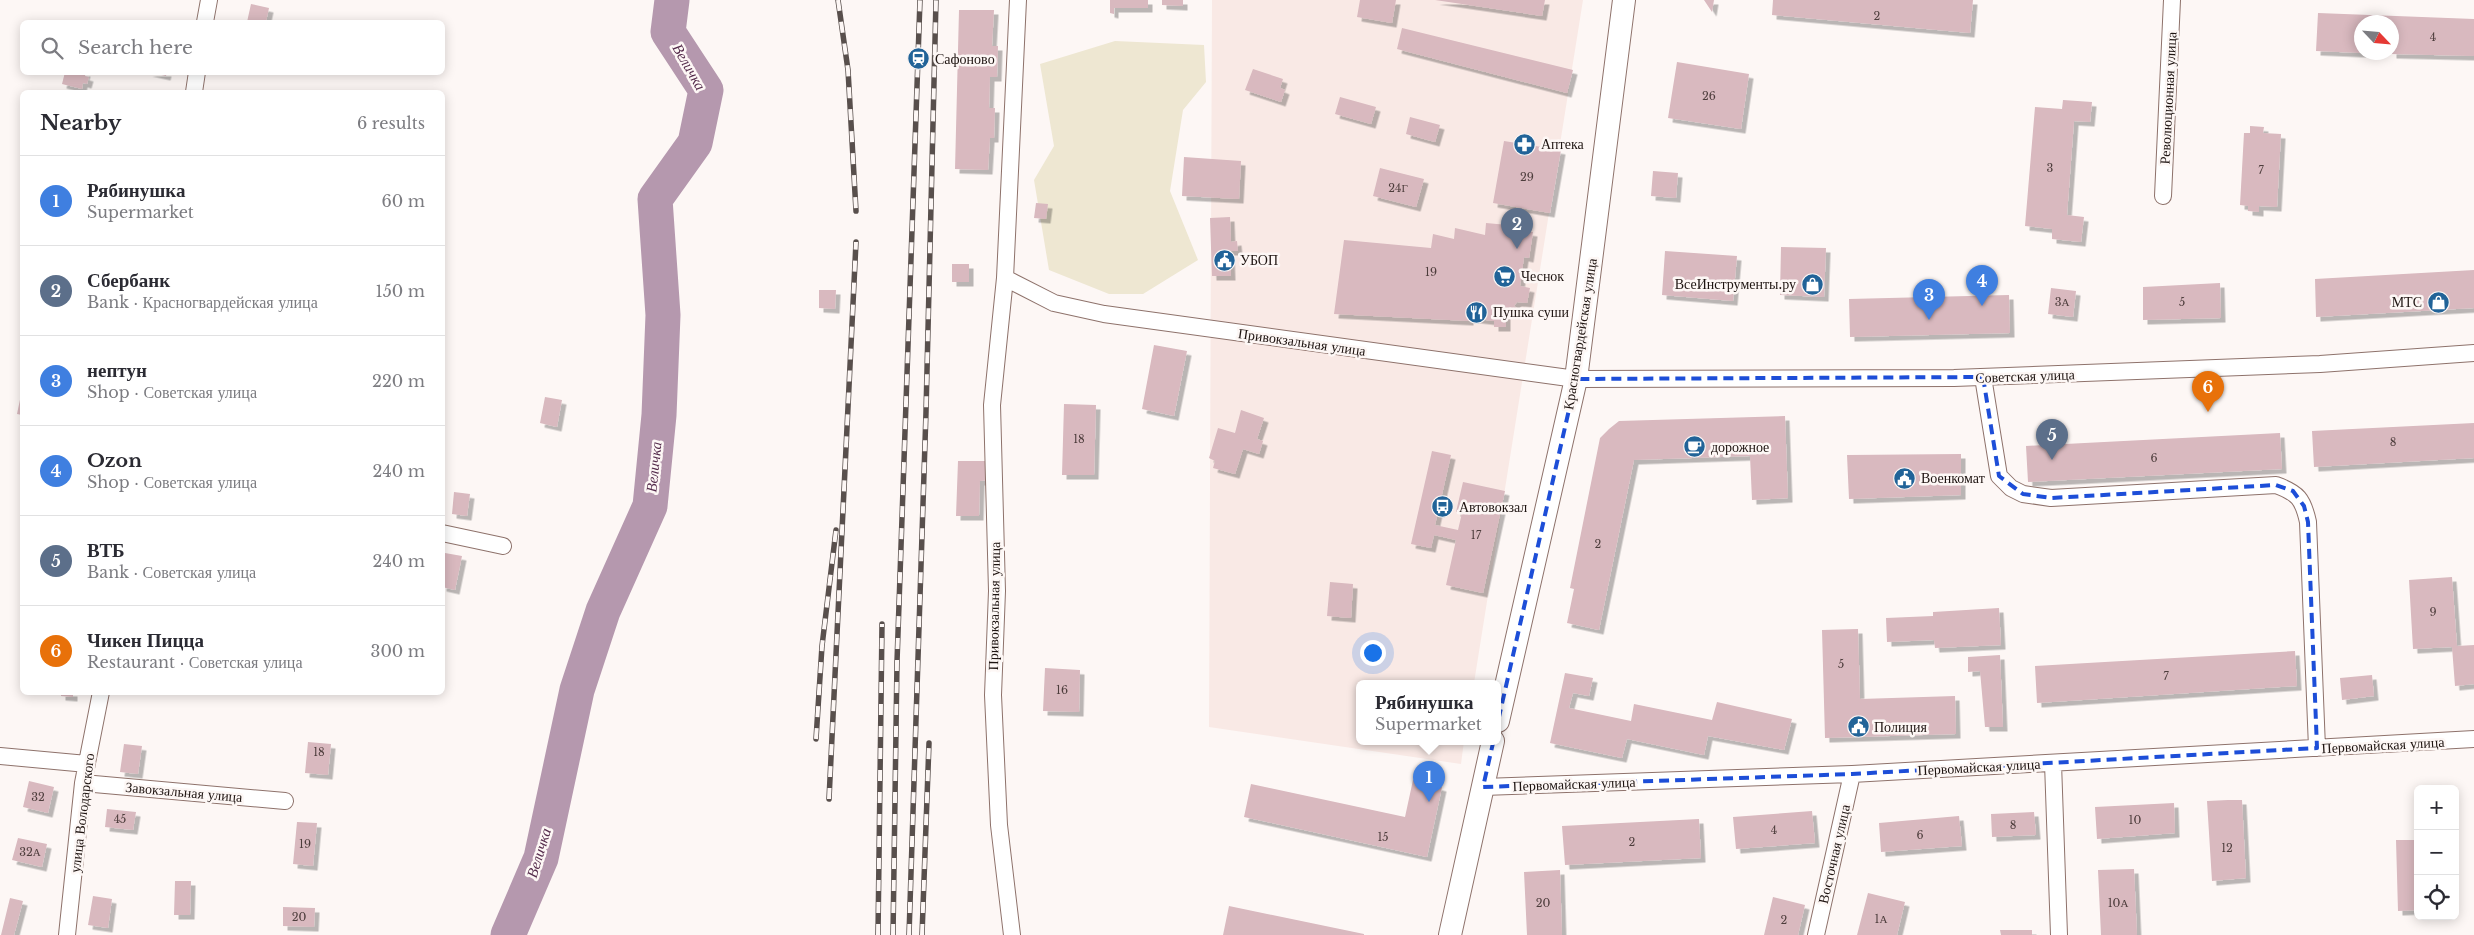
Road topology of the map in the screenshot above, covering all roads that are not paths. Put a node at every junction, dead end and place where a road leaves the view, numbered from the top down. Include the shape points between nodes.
1 (209, 0) edge
2 (1018, 0) edge
3 (1624, 0) edge
4 (2172, 0) edge
5 (206, 20) edge
6 (197, 75) edge
7 (194, 90) edge
8 (2163, 196) dead end
9 (1005, 278) junction
10 (2474, 354) edge
11 (1983, 377) junction
12 (1576, 379) junction
13 (445, 534) edge
14 (503, 546) dead end
15 (100, 695) edge
16 (1501, 708) edge
17 (2474, 740) edge
18 (1492, 745) edge
19 (2317, 748) junction
20 (0, 756) edge
21 (2053, 763) junction
22 (87, 764) junction
23 (1852, 774) junction
24 (83, 783) junction
25 (1483, 787) junction
26 (285, 801) dead end
27 (68, 935) edge
28 (1012, 935) edge
29 (1450, 935) edge
30 (1816, 935) edge
31 (2059, 935) edge

1 - 5 street
2 - 9 street, Привокзальная улица
3 - 12 street, Красногвардейская улица
4 - 8 street, Революционная улица
6 - 7 street
9 - 12 street, Привокзальная улица via 1054,303 1104,314
9 - 28 street, Привокзальная улица via 992,405 997,590 993,695 999,825
10 - 11 street, Советская улица via 2320,364
11 - 12 street, Советская улица
11 - 19 street via 2000,476 2011,488 2023,494 2051,498 2276,485 2293,491 2304,506 2308,522
12 - 16 street, Красногвардейская улица
13 - 14 street
15 - 22 street, улица Володарского
17 - 19 street, Первомайская улица
18 - 25 street
19 - 21 street, Первомайская улица
20 - 22 street
21 - 23 street, Первомайская улица
21 - 31 street
22 - 24 street, улица Володарского
23 - 25 street, Первомайская улица
23 - 30 street, Восточная улица
24 - 26 street, Завокзальная улица
24 - 27 street, улица Володарского
25 - 29 street

